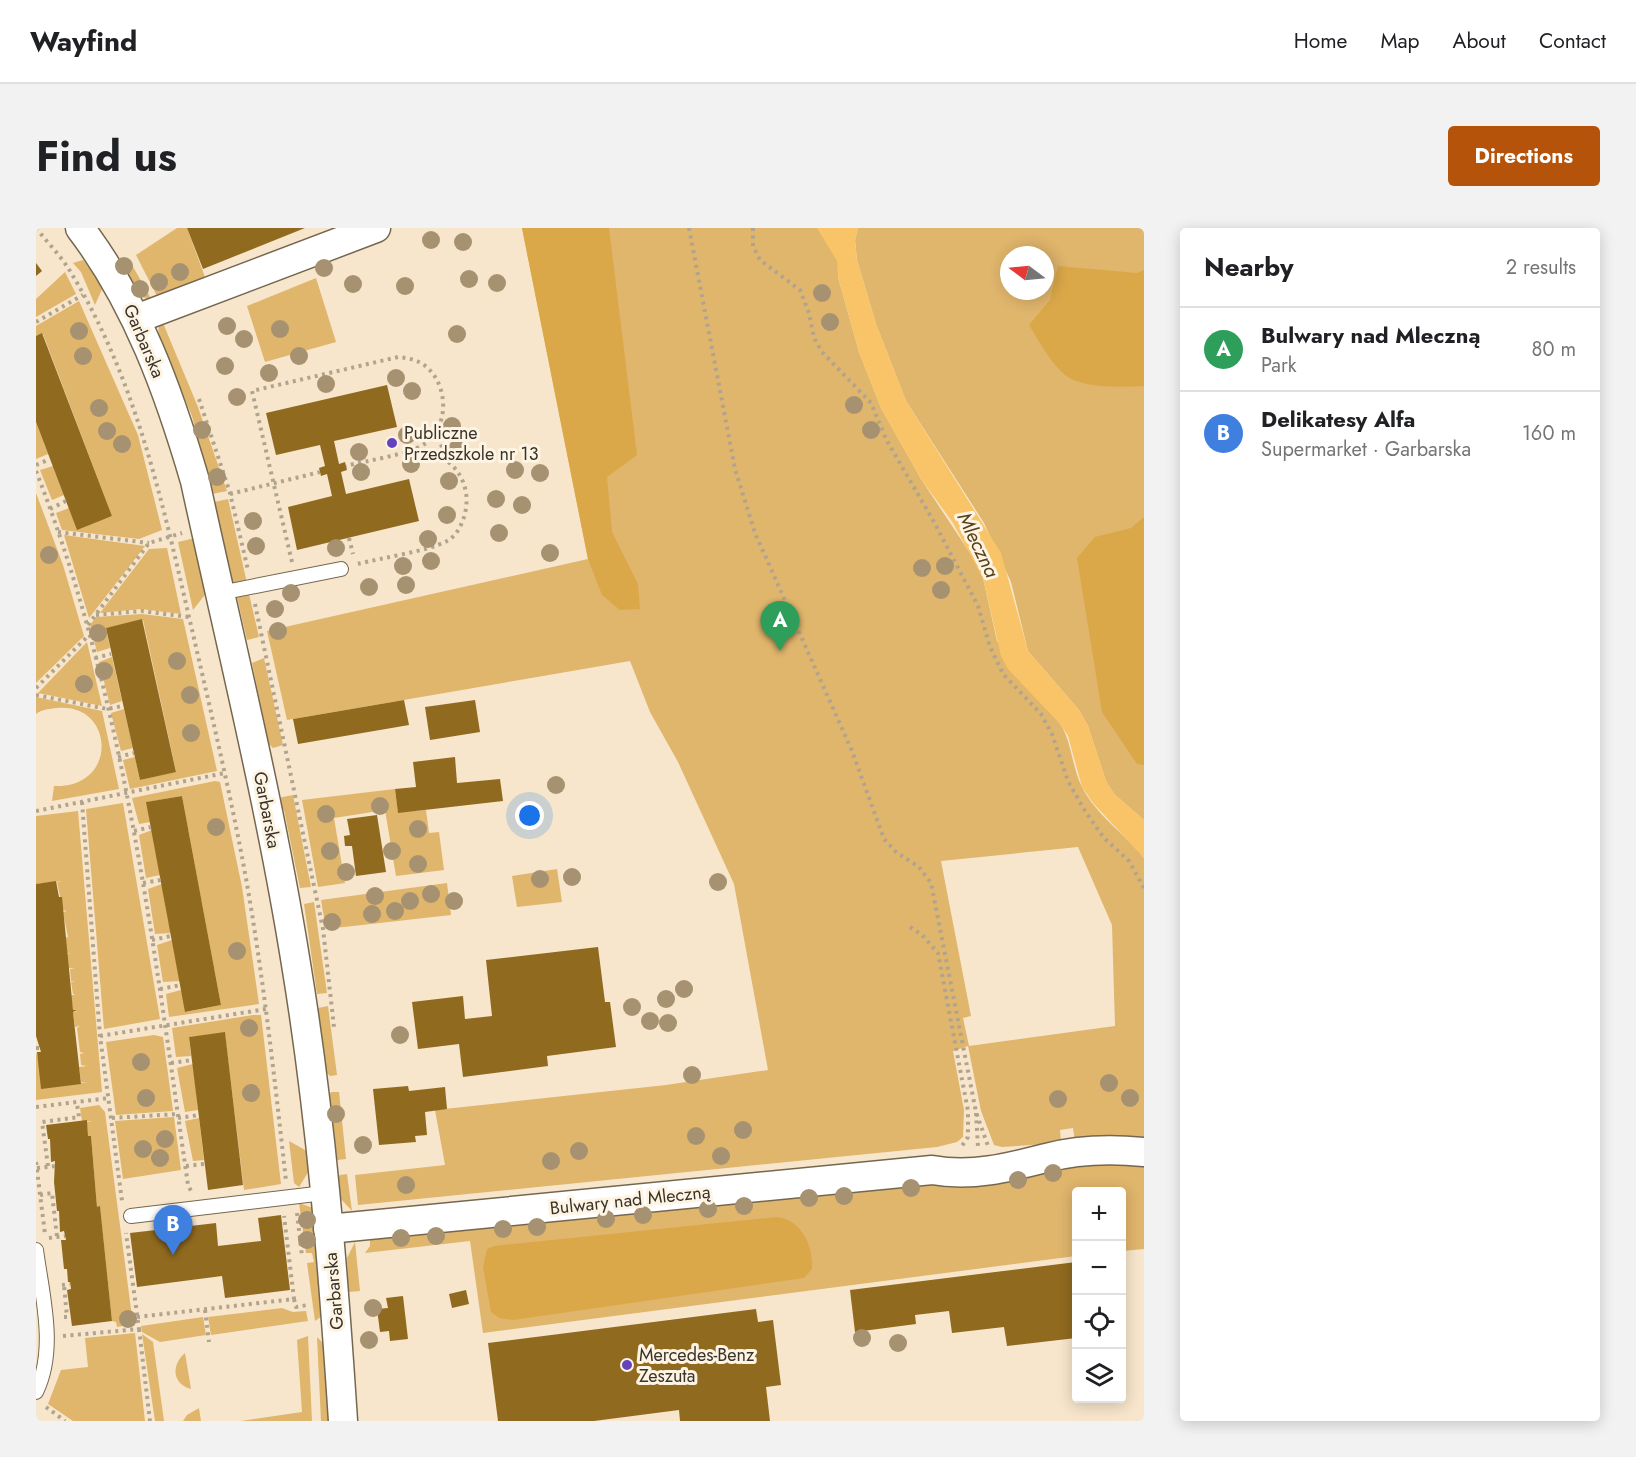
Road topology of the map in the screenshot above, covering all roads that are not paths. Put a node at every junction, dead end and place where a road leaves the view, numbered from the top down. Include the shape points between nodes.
1 (80, 228) edge
2 (376, 228) edge
3 (136, 318) junction
4 (341, 569) dead end
5 (220, 593) junction
6 (1144, 1152) edge
7 (1048, 1157) junction
8 (932, 1170) junction
9 (324, 1193) junction
10 (127, 1217) road end
11 (328, 1229) junction
12 (36, 1250) edge
13 (36, 1392) edge
14 (343, 1421) edge

1 - 3 street, Garbarska via 108,266
2 - 3 street
3 - 5 street, Garbarska via 183,439
4 - 5 lane
5 - 9 street, Garbarska via 296,963
6 - 7 street, Bulwary nad Mleczną
7 - 8 street, Bulwary nad Mleczną via 992,1171 958,1174
7 - 8 street, Bulwary nad Mleczną via 977,1151
8 - 11 street, Bulwary nad Mleczną
9 - 10 lane
9 - 11 street, Garbarska
11 - 14 street, Garbarska
12 - 13 lane via 46,1343

